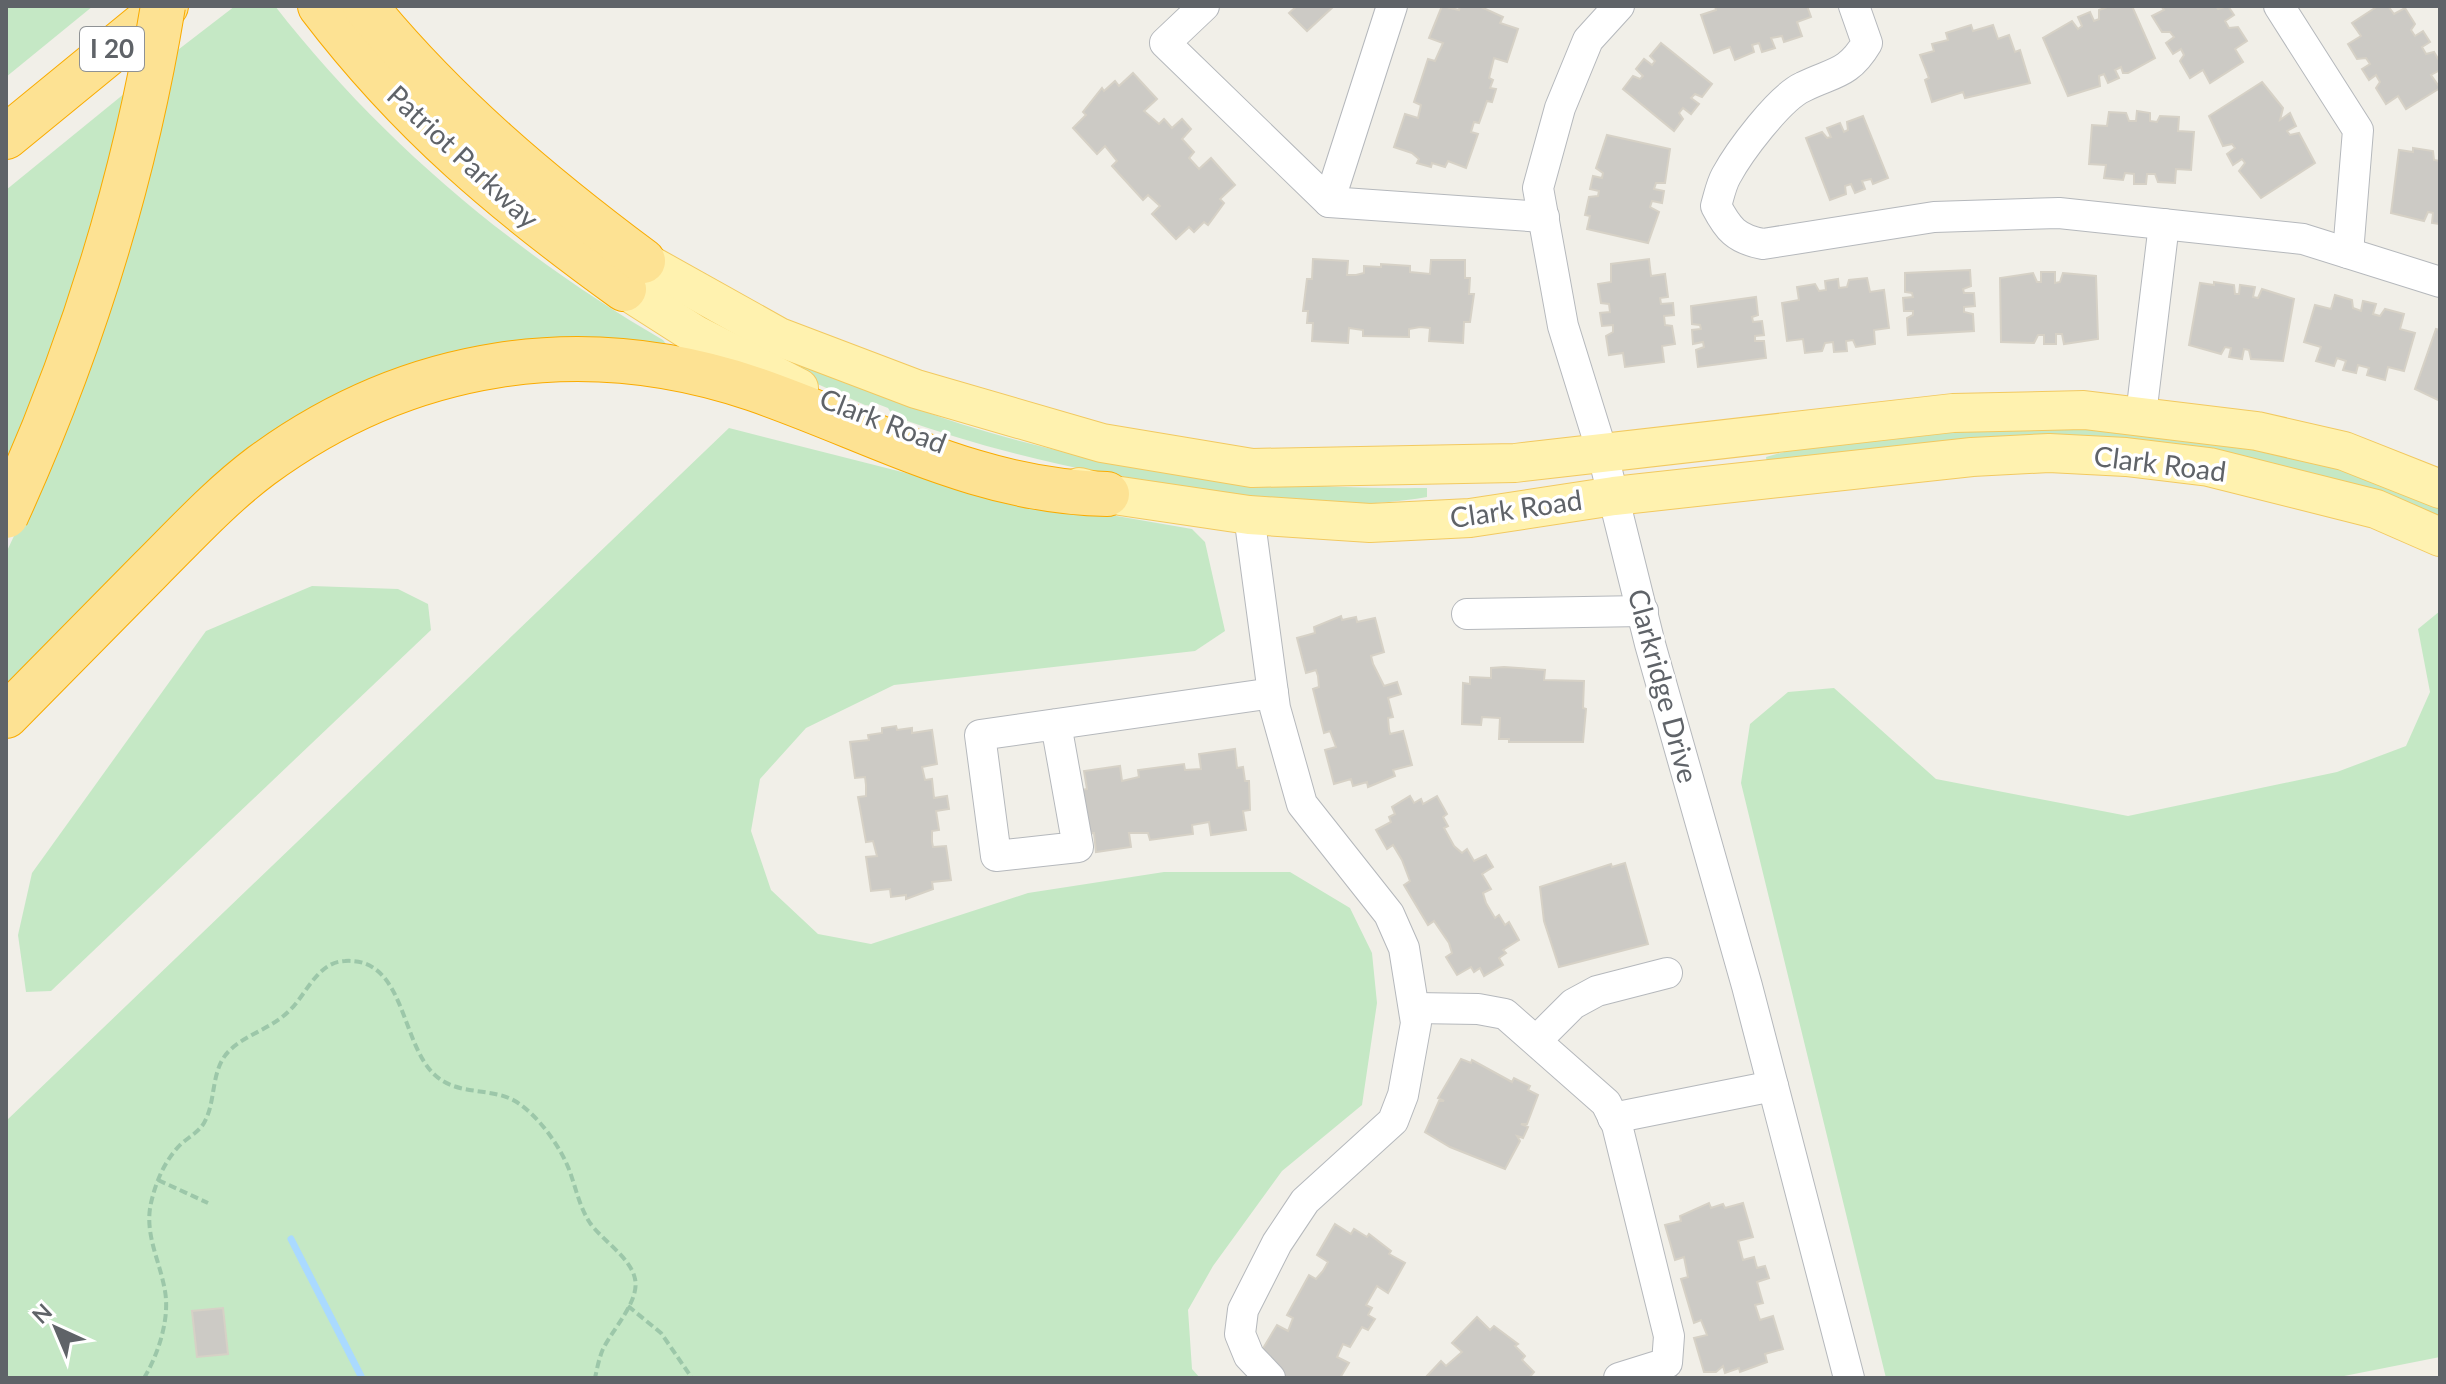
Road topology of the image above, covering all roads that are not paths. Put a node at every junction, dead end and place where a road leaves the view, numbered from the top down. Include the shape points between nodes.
1 (164, 6) edge
2 (320, 6) edge
3 (365, 6) edge
4 (1204, 6) edge
5 (1392, 6) edge
6 (1619, 6) edge
7 (2279, 6) edge
8 (1856, 8) edge
9 (6, 137) edge
10 (1329, 202) junction
11 (1544, 217) junction
12 (2164, 224) junction
13 (2348, 253) junction
14 (634, 275) junction
15 (2440, 282) edge
16 (2141, 415) junction
17 (1603, 455) junction
18 (2440, 489) edge
19 (1107, 494) junction
20 (1614, 496) junction
21 (1249, 515) junction
22 (6, 516) edge
23 (2440, 537) edge
24 (1643, 611) junction
25 (1467, 614) dead end
26 (1273, 693) junction
27 (6, 716) edge
28 (1056, 724) junction
29 (1667, 973) dead end
30 (1415, 1008) junction
31 (1537, 1040) junction
32 (1773, 1086) junction
33 (1613, 1118) junction
34 (1270, 1378) edge
35 (1619, 1378) edge
36 (1849, 1378) edge

1 - 9 highway, I 20
1 - 22 highway, bridge via 110,241 53,407
2 - 14 highway, Patriot Parkway via 359,57 470,172 543,231
3 - 14 highway, Patriot Parkway via 485,135 565,203
4 - 10 street via 1165,43
5 - 10 street
6 - 11 street, Clarkridge Drive via 1588,40 1560,108 1538,188
7 - 13 street via 2358,130
8 - 12 street via 1867,43 1856,62 1831,78 1801,87 1770,115 1725,177 1716,206 1729,230 1745,241 1763,244 1934,217 2059,213
10 - 11 street
11 - 17 street, Clarkridge Drive via 1563,326
12 - 13 street via 2303,239
12 - 16 street
13 - 15 street
14 - 17 main road, Clark Road via 712,302 823,355 986,411 1102,443 1252,468 1314,470
14 - 19 main road, Clark Road via 696,335 781,381 1000,465
16 - 17 main road, Clark Road via 2084,410 1953,413
16 - 18 main road, Clark Road via 2257,431 2344,451
17 - 20 street, Clarkridge Drive
19 - 21 main road, Clark Road
19 - 27 highway via 1063,494 1010,483 695,370 642,361 563,359 473,369 400,390 338,417 260,467 217,503
20 - 21 main road, Clark Road via 1455,519 1370,523
20 - 23 main road, Clark Road via 1972,457 2095,455 2223,470 2376,509
20 - 24 street, Clarkridge Drive
21 - 26 street
24 - 25 street
24 - 32 street, Clarkridge Drive
26 - 28 street
26 - 30 street via 1302,804 1389,914 1404,948
28 - 28 street via 980,735 996,856 1078,847
29 - 31 street via 1597,991 1573,1004
30 - 31 street via 1505,1014
30 - 34 street via 1393,1121 1305,1201 1243,1310 1240,1334 1249,1356
31 - 33 street via 1606,1103
32 - 33 street
32 - 36 street, Clarkridge Drive
33 - 35 street via 1669,1336 1667,1363

